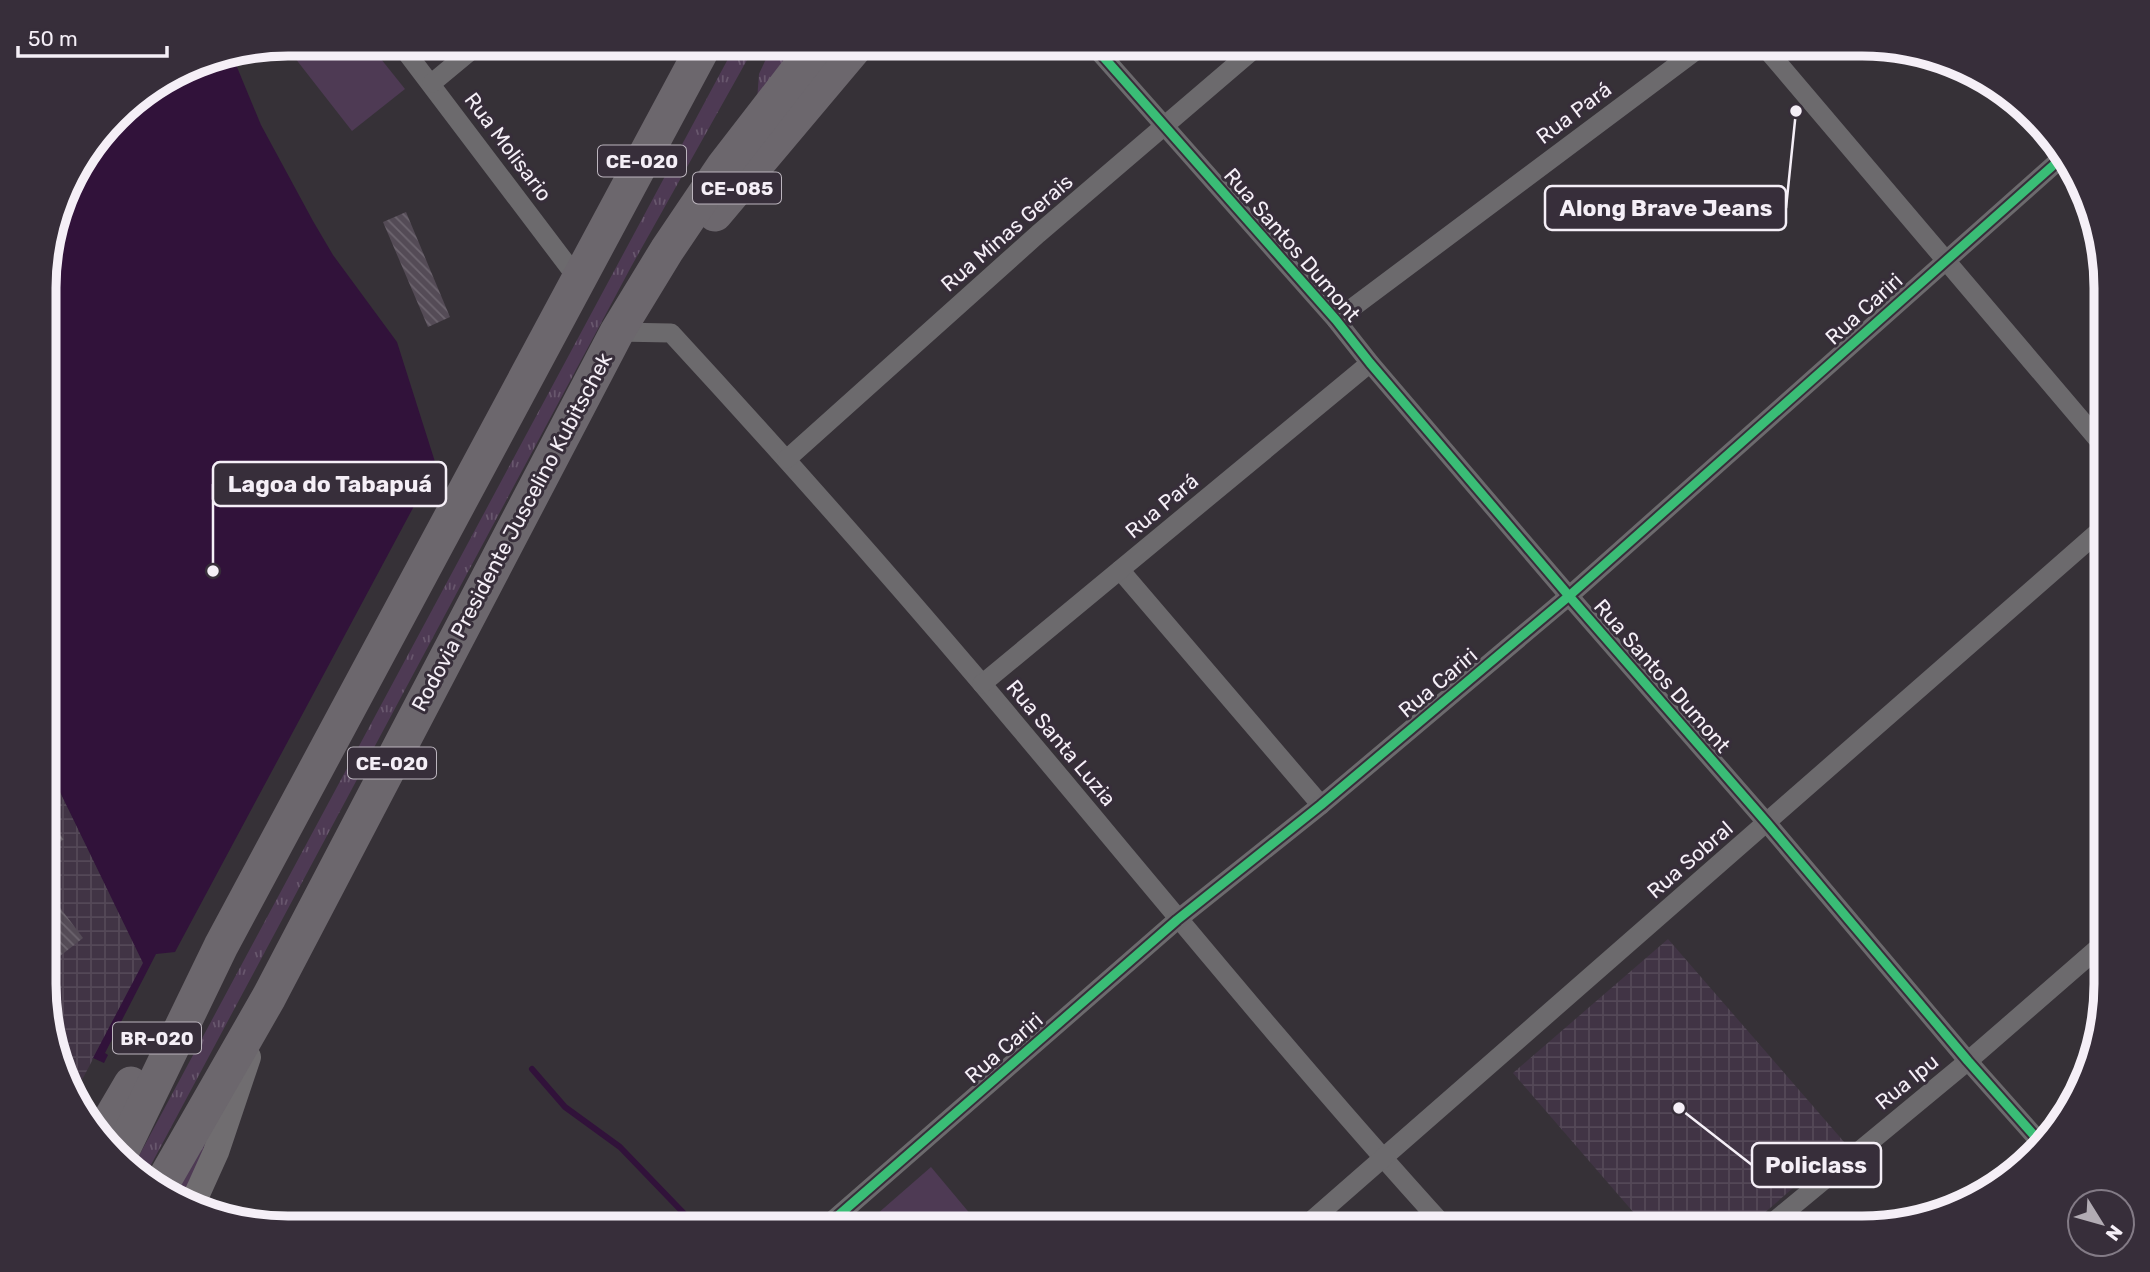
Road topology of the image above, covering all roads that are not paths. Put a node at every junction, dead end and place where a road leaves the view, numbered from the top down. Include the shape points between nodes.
1 (410, 56) edge
2 (465, 56) edge
3 (699, 56) edge
4 (809, 56) edge
5 (848, 56) edge
6 (1103, 56) edge
7 (1247, 56) edge
8 (1688, 56) edge
9 (1772, 56) edge
10 (432, 83) junction
11 (1165, 127) junction
12 (2057, 162) edge
13 (1945, 260) junction
14 (578, 279) junction
15 (1336, 320) junction
16 (617, 332) junction
17 (1370, 363) junction
18 (2094, 435) edge
19 (787, 459) junction
20 (2094, 536) edge
21 (1120, 570) junction
22 (1569, 596) junction
23 (982, 684) junction
24 (1321, 805) junction
25 (1766, 822) junction
26 (1177, 920) junction
27 (221, 946) junction
28 (2094, 951) edge
29 (269, 997) junction
30 (1968, 1061) junction
31 (106, 1127) edge
32 (2036, 1137) edge
33 (124, 1147) edge
34 (1384, 1159) junction
35 (164, 1180) edge
36 (196, 1197) edge
37 (838, 1216) edge
38 (1317, 1216) edge
39 (1435, 1216) edge
40 (1781, 1216) edge

1 - 10 street, Rua Molisario
2 - 10 street
3 - 14 highway, CE-020
4 - 16 highway, Rodovia Presidente Juscelino Kubitschek / CE-020 via 710,186
5 - 16 highway, CE-085
6 - 11 street, Rua Santos Dumont
7 - 11 street, Rua Minas Gerais
8 - 15 street, Rua Pará
9 - 13 street
10 - 14 street, Rua Molisario
11 - 15 street, Rua Santos Dumont
11 - 19 street, Rua Minas Gerais
12 - 13 street, Rua Cariri
13 - 18 street
13 - 22 street, Rua Cariri
14 - 27 highway, CE-020
15 - 17 street, Rua Santos Dumont
16 - 19 street, Rua Santa Luzia via 671,333
16 - 29 highway, Rodovia Presidente Juscelino Kubitschek / CE-020
17 - 21 street, Rua Pará
17 - 22 street, Rua Santos Dumont
19 - 23 street, Rua Santa Luzia
20 - 25 street, Rua Sobral
21 - 23 street, Rua Pará
21 - 24 street
22 - 24 street, Rua Cariri
22 - 25 street, Rua Santos Dumont
23 - 26 street, Rua Santa Luzia
24 - 26 street, Rua Cariri
25 - 30 street, Rua Santos Dumont
25 - 34 street, Rua Sobral
26 - 34 street, Rua Santa Luzia
26 - 37 street, Rua Cariri
27 - 31 highway, BR-020 via 187,986
27 - 33 highway, CE-020
28 - 30 street, Rua Ipu
29 - 35 highway, Rodovia Presidente Juscelino Kubitschek / CE-020
29 - 36 main road via 216,1152
30 - 32 street, Rua Santos Dumont
30 - 40 street, Rua Ipu
34 - 38 street, Rua Sobral
34 - 39 street, Rua Santa Luzia

